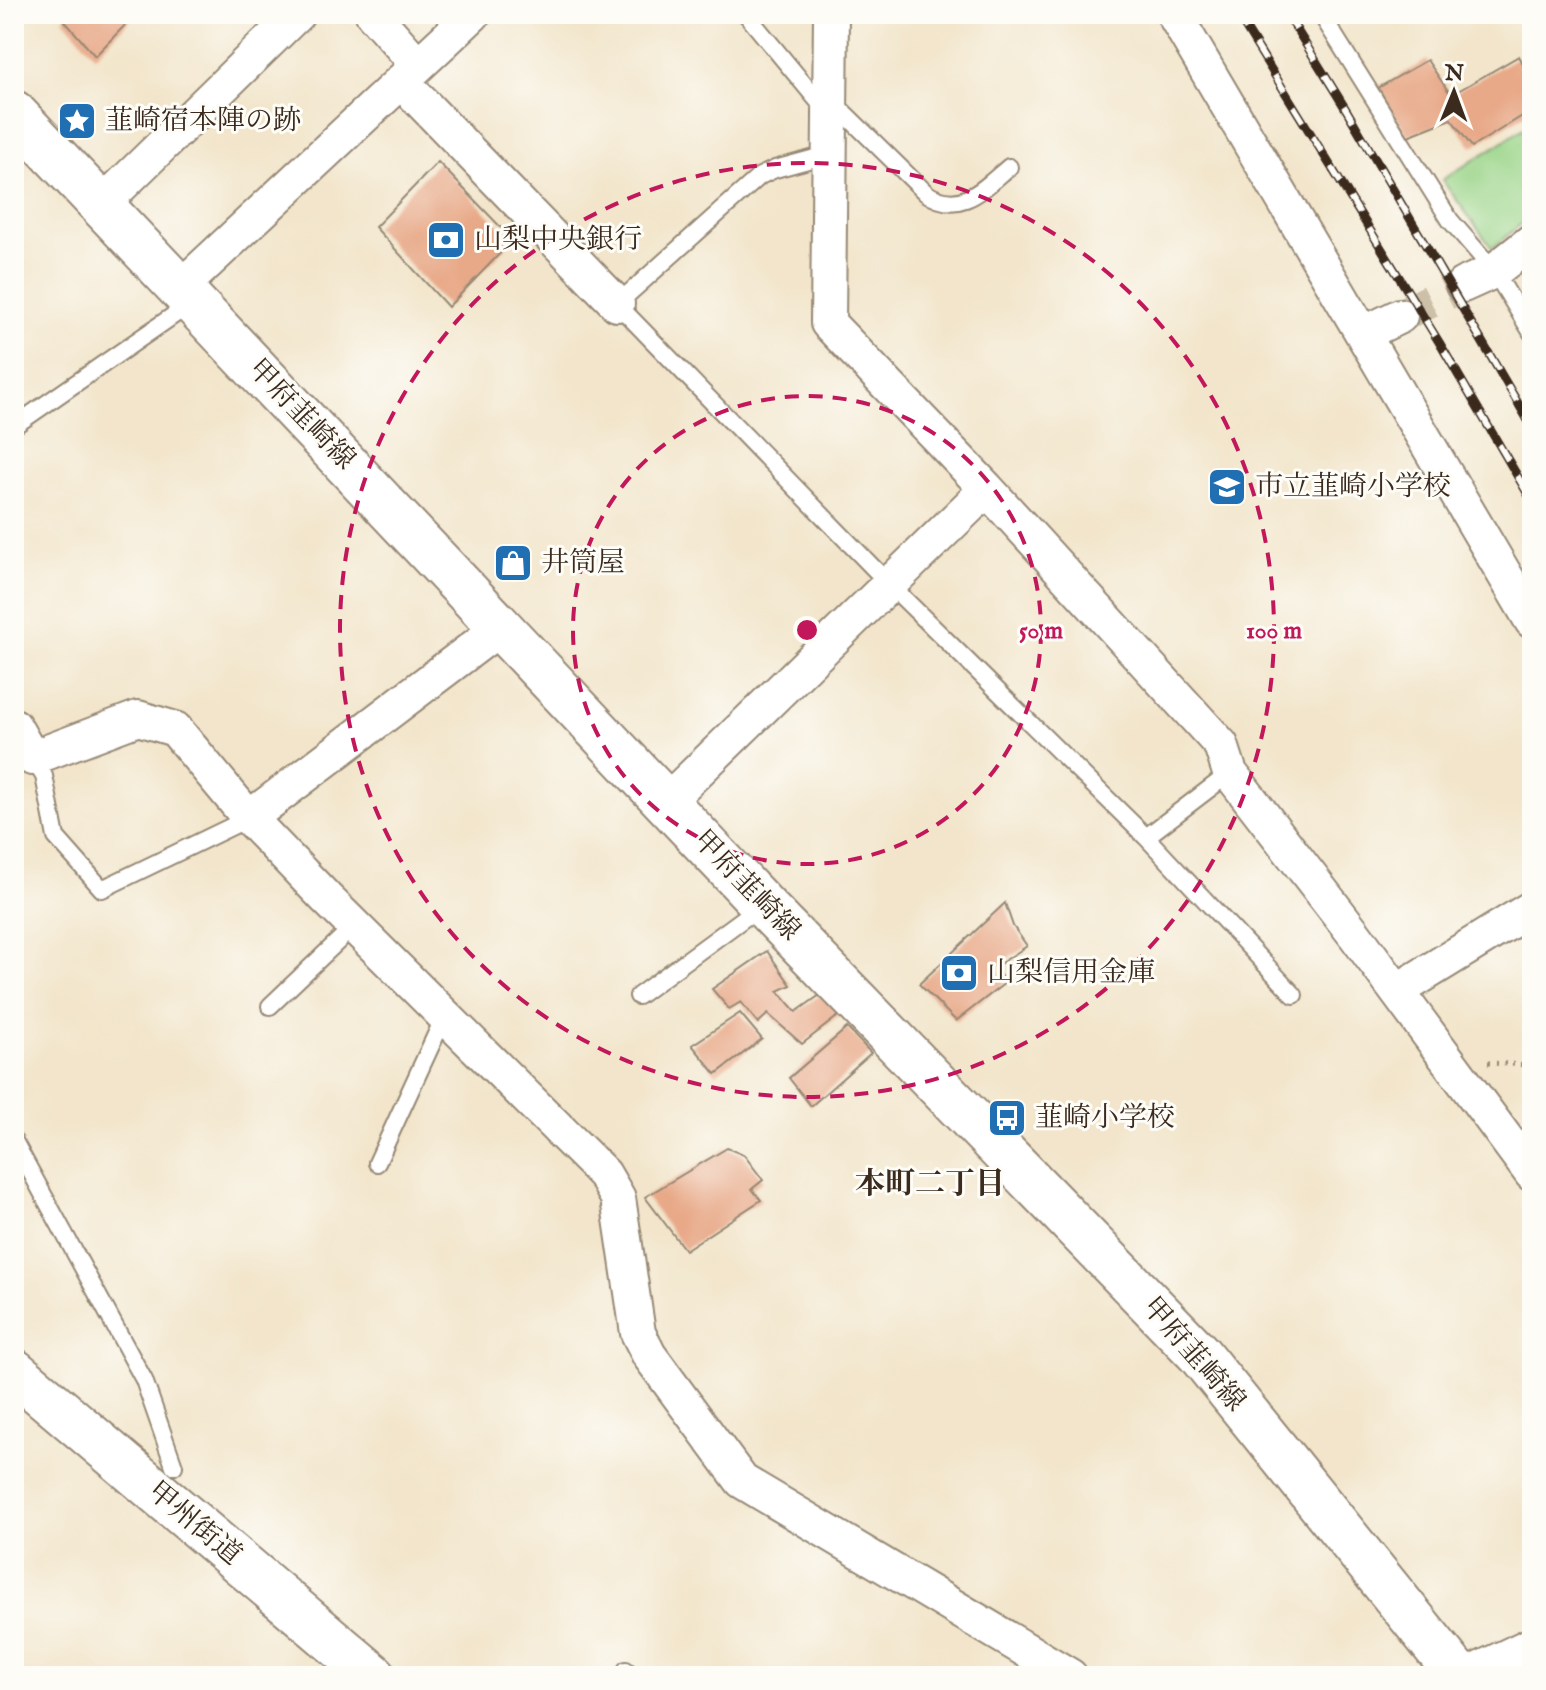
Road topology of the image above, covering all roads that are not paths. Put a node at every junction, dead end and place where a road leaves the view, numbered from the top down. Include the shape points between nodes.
1 (297, 14) edge
2 (373, 14) edge
3 (473, 14) edge
4 (746, 14) edge
5 (831, 14) edge
6 (1174, 14) edge
7 (1321, 14) edge
8 (410, 73) junction
9 (830, 108) junction
10 (14, 113) edge
11 (830, 154) junction
12 (1009, 167) dead end
13 (102, 204) junction
14 (1532, 241) edge
15 (1494, 271) junction
16 (1463, 285) tunnel mouth
17 (188, 294) junction
18 (617, 304) junction
19 (1400, 316) tunnel mouth
20 (1532, 333) edge
21 (1363, 334) junction
22 (14, 426) edge
23 (987, 489) junction
24 (889, 584) junction
25 (1532, 621) edge
26 (501, 627) junction
27 (14, 726) edge
28 (32, 758) junction
29 (1230, 773) junction
30 (666, 802) junction
31 (249, 818) junction
32 (1146, 837) junction
33 (763, 905) junction
34 (1532, 908) edge
35 (355, 925) junction
36 (1397, 991) junction
37 (1294, 995) dead end
38 (638, 996) dead end
39 (270, 1006) dead end
40 (445, 1015) junction
41 (14, 1141) edge
42 (377, 1163) dead end
43 (1532, 1174) edge
44 (14, 1371) edge
45 (174, 1466) dead end
46 (1532, 1649) edge
47 (374, 1676) edge
48 (1070, 1676) edge
49 (1459, 1676) edge
50 (1475, 1676) edge

1 - 13 street
2 - 8 street
3 - 8 street
4 - 9 lane
5 - 9 street
6 - 21 street
7 - 15 lane via 1450,220
8 - 17 street
8 - 18 street
9 - 11 street
9 - 12 lane via 938,201 962,202
10 - 13 main road, 甲府韮崎線
11 - 18 lane via 760,176
11 - 23 street via 828,323
13 - 17 main road, 甲府韮崎線
14 - 15 street
15 - 16 street
15 - 20 lane
17 - 22 lane
17 - 26 main road, 甲府韮崎線
18 - 24 lane
19 - 21 street
21 - 25 street
23 - 24 street
23 - 29 street via 1221,745
24 - 30 street
24 - 32 lane
26 - 30 main road, 甲府韮崎線
26 - 31 street
27 - 28 street
28 - 31 street via 138,718 175,729
28 - 31 lane via 44,776 56,837 102,889
29 - 32 lane
29 - 36 street
30 - 33 main road, 甲府韮崎線
31 - 35 street
32 - 37 lane
33 - 38 lane
33 - 49 main road, 甲府韮崎線 via 1199,1354
34 - 36 street
35 - 39 lane
35 - 40 street
36 - 43 street
40 - 42 lane
40 - 48 street via 604,1174 618,1198 638,1333 742,1481
41 - 45 lane via 144,1380
44 - 47 main road, 甲州街道
46 - 50 street

